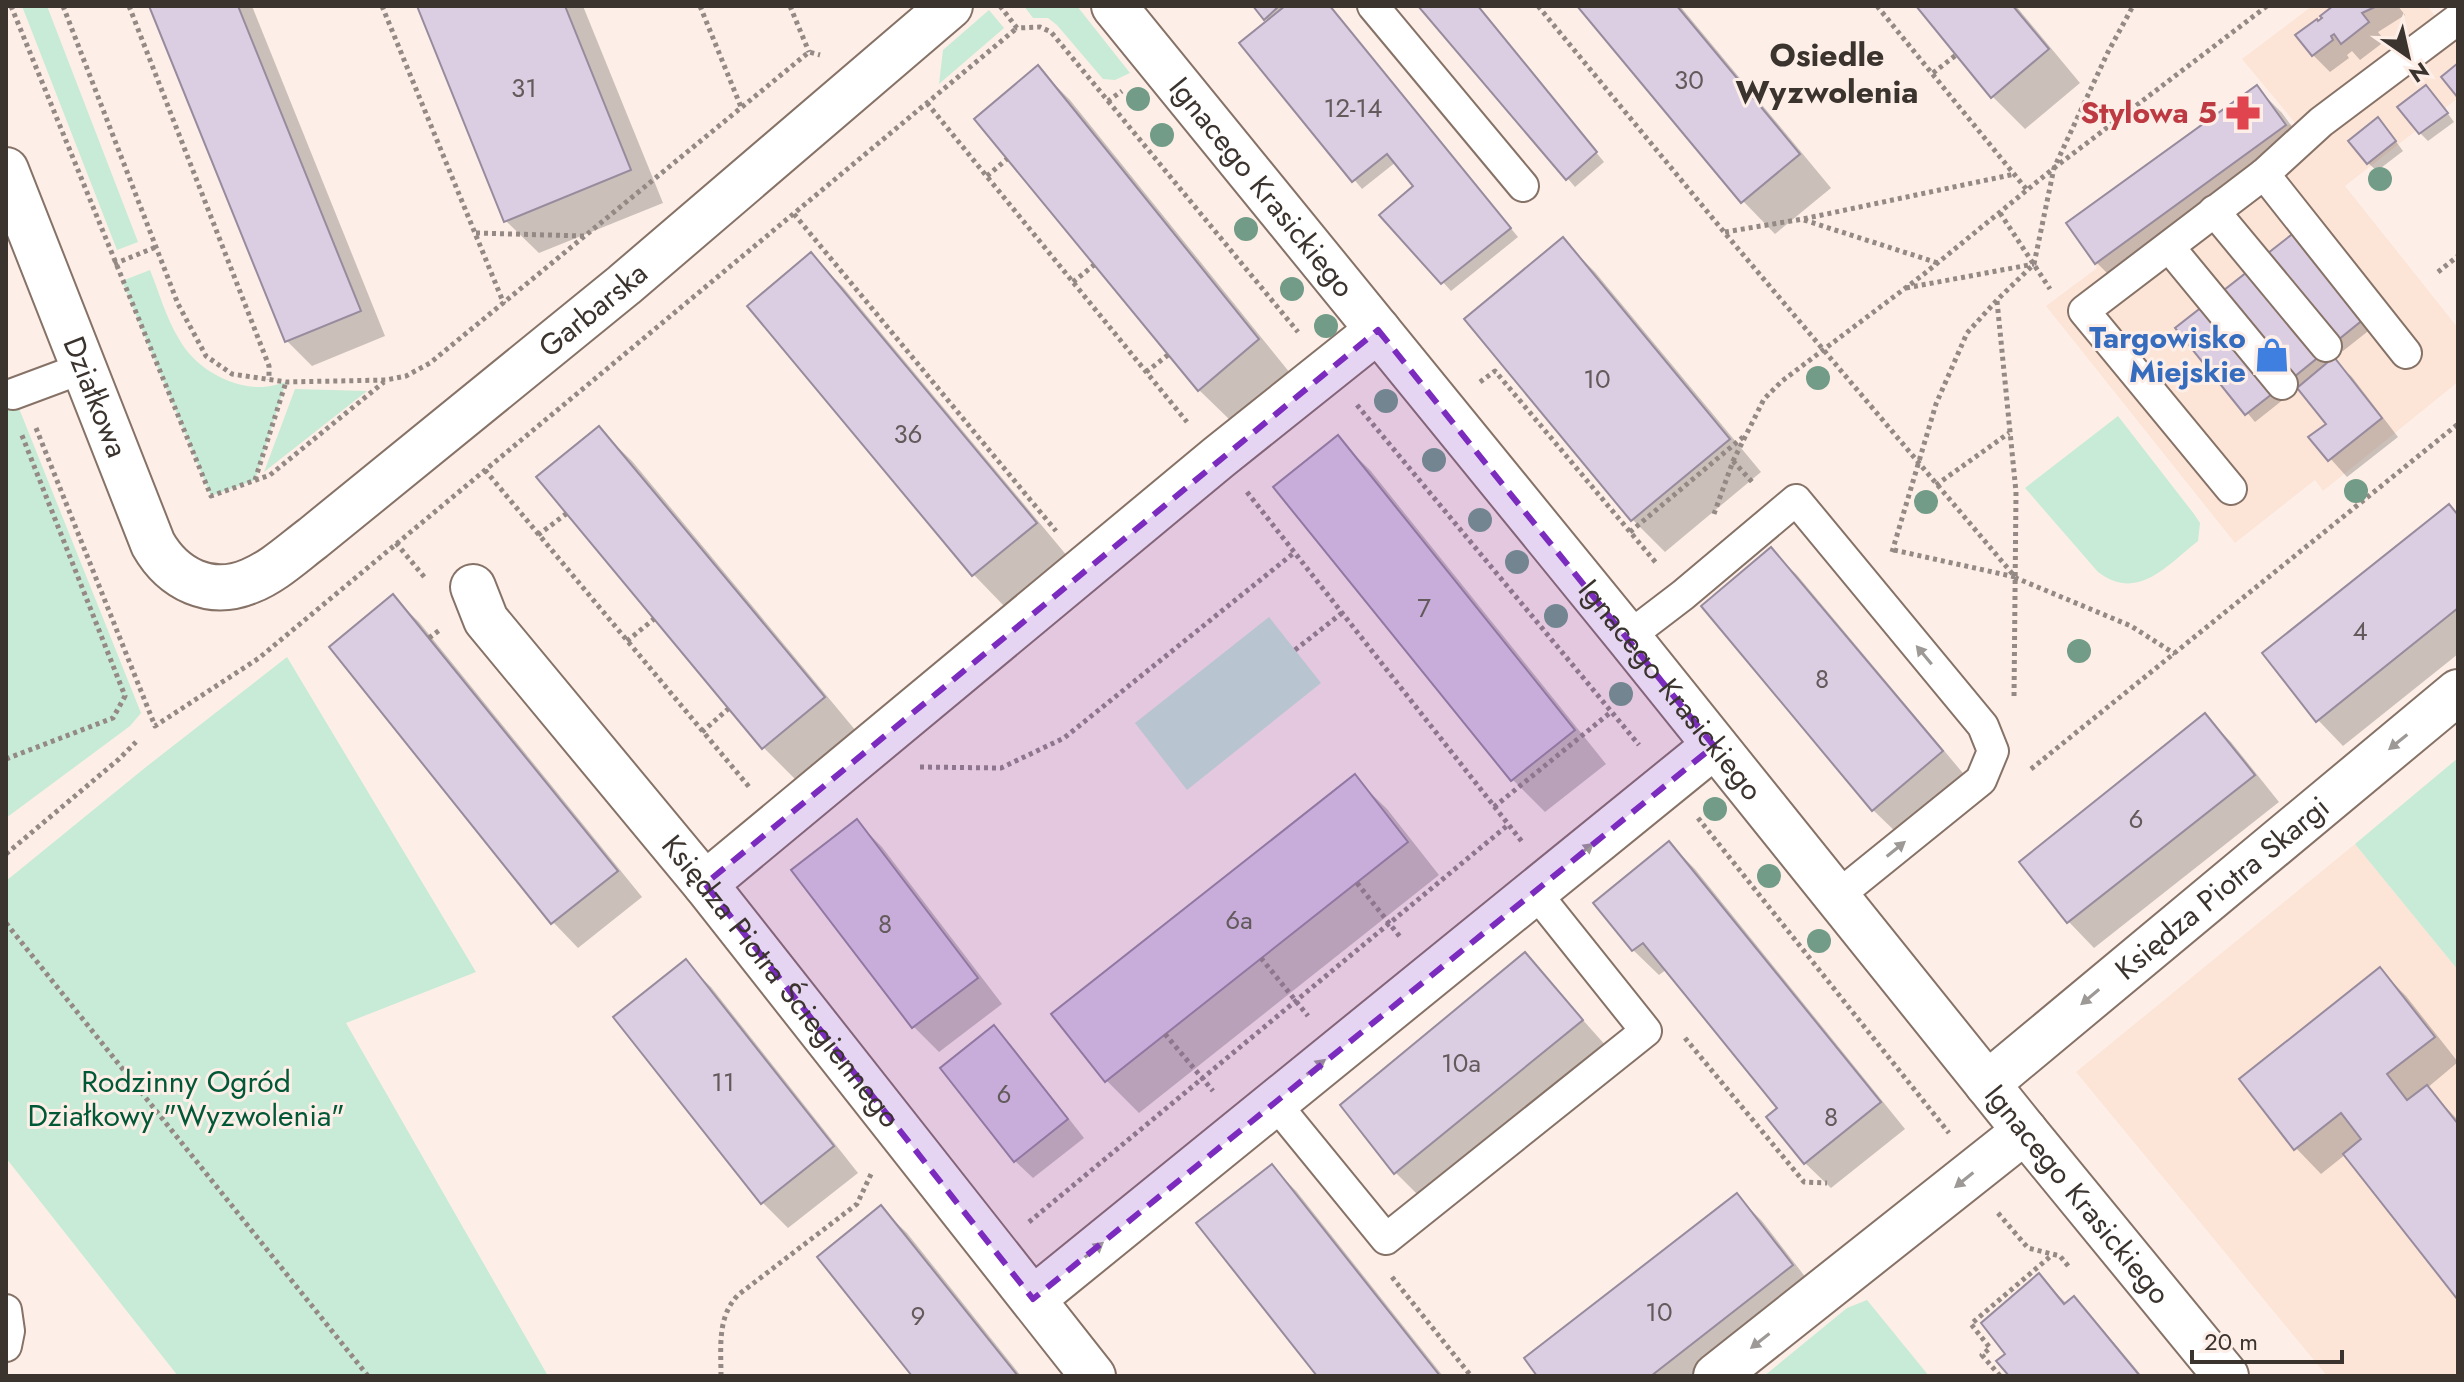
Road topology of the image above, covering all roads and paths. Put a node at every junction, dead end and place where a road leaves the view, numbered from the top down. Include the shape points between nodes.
1 (11, 6) edge
2 (63, 6) edge
3 (129, 6) edge
4 (382, 6) edge
5 (700, 6) edge
6 (790, 6) edge
7 (950, 6) edge
8 (1000, 6) edge
9 (1114, 6) edge
10 (1373, 6) edge
11 (1538, 6) edge
12 (1877, 6) edge
13 (2133, 6) edge
14 (2267, 6) edge
15 (2458, 19) edge
16 (1017, 28) junction
17 (809, 52) junction
18 (1956, 55) dead end
19 (833, 58) dead end
20 (1160, 65) junction
21 (1933, 73) junction
22 (1108, 101) junction
23 (927, 103) junction
24 (741, 107) junction
25 (1007, 159) dead end
26 (2054, 168) junction
27 (6, 170) edge
28 (2015, 174) junction
29 (2264, 174) junction
30 (987, 176) junction
31 (1523, 186) dead end
32 (2027, 190) junction
33 (2214, 211) junction
34 (2000, 213) junction
35 (794, 214) junction
36 (1803, 219) junction
37 (1724, 232) junction
38 (476, 233) junction
39 (585, 236) junction
40 (156, 247) junction
41 (2169, 247) junction
42 (2458, 256) edge
43 (1938, 263) junction
44 (114, 264) junction
45 (2034, 264) junction
46 (1094, 265) dead end
47 (2438, 272) dead end
48 (1073, 282) junction
49 (853, 285) junction
50 (1905, 288) junction
51 (844, 292) dead end
52 (2056, 298) dead end
53 (1997, 300) junction
54 (504, 304) junction
55 (1378, 330) junction
56 (2326, 346) dead end
57 (1826, 350) junction
58 (2406, 353) dead end
59 (1168, 355) dead end
60 (83, 368) junction
61 (1327, 368) junction
62 (1146, 372) junction
63 (927, 375) junction
64 (269, 380) junction
65 (386, 380) junction
66 (919, 381) dead end
67 (286, 382) junction
68 (2282, 384) dead end
69 (17, 392) joint
70 (1443, 410) junction
71 (17, 424) dead end
72 (2458, 424) edge
73 (2009, 432) junction
74 (1746, 434) junction
75 (1206, 444) junction
76 (1733, 461) junction
77 (1920, 465) junction
78 (485, 470) junction
79 (1014, 479) junction
80 (255, 480) junction
81 (1936, 485) junction
82 (1006, 486) dead end
83 (2231, 489) dead end
84 (1788, 507) junction
85 (566, 514) dead end
86 (1630, 532) junction
87 (538, 535) junction
88 (1063, 538) dead end
89 (1894, 550) junction
90 (1295, 552) junction
91 (2016, 578) junction
92 (1861, 579) junction
93 (221, 587) joint
94 (473, 587) dead end
95 (1689, 590) junction
96 (1342, 613) junction
97 (654, 619) dead end
98 (1628, 637) junction
99 (627, 641) junction
100 (1295, 650) dead end
101 (2175, 654) junction
102 (2458, 692) edge
103 (2014, 701) dead end
104 (728, 709) dead end
105 (1611, 712) junction
106 (702, 732) junction
107 (136, 742) dead end
108 (1714, 746) junction
109 (6, 759) edge
110 (847, 766) junction
111 (1985, 771) junction
112 (1670, 783) junction
113 (753, 792) dead end
114 (1494, 807) junction
115 (1508, 824) junction
116 (6, 854) edge
117 (1357, 883) dead end
118 (705, 884) junction
119 (1543, 884) junction
120 (1835, 898) junction
121 (6, 923) edge
122 (1389, 923) junction
123 (1261, 958) dead end
124 (1431, 975) junction
125 (1296, 1001) junction
126 (1165, 1034) dead end
127 (1337, 1051) junction
128 (1202, 1078) junction
129 (1987, 1084) junction
130 (1259, 1114) junction
131 (2025, 1131) junction
132 (872, 1171) dead end
133 (1969, 1177) junction
134 (994, 1250) junction
135 (2053, 1254) junction
136 (2071, 1268) dead end
137 (1033, 1299) junction
138 (6, 1310) edge
139 (6, 1346) edge
140 (368, 1376) edge
141 (721, 1376) edge
142 (1093, 1376) edge
143 (1716, 1376) edge
144 (2000, 1376) edge
145 (2226, 1376) edge

1 - 44 path
2 - 40 path
3 - 64 path via 269,366
4 - 38 path
5 - 24 path
6 - 17 path
7 - 93 street, Garbarska via 624,285 313,538 250,581
8 - 16 path
9 - 20 street, Ignacego Krasickiego
10 - 31 lane
11 - 37 path
12 - 21 path
13 - 26 path
14 - 26 path
15 - 29 lane via 2321,122
16 - 22 path via 1051,32
16 - 23 path
17 - 19 path
17 - 24 path
18 - 21 path
20 - 22 path
20 - 55 street, Ignacego Krasickiego
21 - 28 path
22 - 61 path
23 - 30 path
23 - 35 path
24 - 39 path
25 - 30 path
26 - 32 path
26 - 45 path
27 - 60 street, Działkowa
28 - 32 path
28 - 36 path
29 - 33 lane
29 - 58 lane
30 - 48 path
32 - 34 path
33 - 41 lane
33 - 56 lane
34 - 43 path
34 - 45 path
35 - 49 path
35 - 78 path
36 - 37 path
36 - 43 path
37 - 57 path
38 - 39 path
38 - 54 path
39 - 54 path
40 - 44 path
40 - 64 path via 206,356 232,374
41 - 68 lane
41 - 83 lane via 2084,311
42 - 47 path
43 - 50 path
44 - 80 path via 211,496
45 - 50 path
45 - 52 path
45 - 53 path
46 - 48 path
48 - 62 path
49 - 51 path
49 - 63 path
50 - 57 path
53 - 73 path
53 - 77 path via 1967,333 1936,404
54 - 65 path via 430,363
55 - 61 street
55 - 70 street, Ignacego Krasickiego
57 - 74 path via 1764,399
57 - 77 path
59 - 62 path
60 - 69 lane
60 - 93 street, Działkowa via 153,544 187,579
61 - 75 street
61 - 105 path
62 - 75 path
63 - 66 path
63 - 79 path
64 - 67 path
65 - 67 path
65 - 80 path via 270,475
67 - 80 path
69 - 78 path via 155,726 259,658
70 - 86 path via 1495,371
70 - 98 street, Ignacego Krasickiego
71 - 109 path via 125,696 113,718
72 - 101 path
73 - 81 path
73 - 91 path via 2016,492
74 - 76 path
74 - 86 path
75 - 90 path
75 - 110 street
76 - 84 path
76 - 95 path
77 - 81 path
77 - 89 path
78 - 87 path
79 - 82 path
79 - 88 path
81 - 91 path
84 - 92 lane
84 - 95 lane
85 - 87 path
86 - 95 path
87 - 99 path
89 - 91 path
89 - 92 path
90 - 96 path
90 - 110 path via 1064,738 1014,762 1001,768
91 - 101 path via 2131,626
91 - 103 path
111 -> 92 lane via 1993,751 1983,726
94 - 118 street, Księdza Piotra Ściegiennego via 486,620
95 - 98 lane
96 - 100 path
96 - 114 path
97 - 99 path
98 - 108 street, Ignacego Krasickiego
99 - 106 path
101 - 111 path via 2034,767 2012,779
102 -> 129 street, Księdza Piotra Skargi
104 - 106 path
105 - 112 path
105 - 114 path
106 - 113 path
107 - 116 path
108 - 112 street
108 - 120 street, Ignacego Krasickiego
110 - 118 street
120 -> 111 lane via 1981,780
119 -> 112 street
112 - 133 path via 1965,1153
114 - 115 path
115 - 119 path
115 - 122 path
117 - 122 path
118 - 134 street, Księdza Piotra Ściegiennego
119 - 124 street
119 - 130 lane via 1646,1031 1386,1239
120 - 129 street, Ignacego Krasickiego
121 - 140 path
122 - 124 path
122 - 125 path
123 - 125 path
124 - 127 street
125 - 127 path
125 - 128 path
126 - 128 path
130 -> 127 street
128 - 130 path
128 - 134 path
129 - 131 street, Ignacego Krasickiego
137 -> 130 street
131 - 133 street
131 - 145 street, Ignacego Krasickiego
132 - 141 path via 857,1204 728,1305
133 - 135 path via 2028,1248
133 -> 143 street
134 - 137 street, Księdza Piotra Ściegiennego
135 - 136 path
135 - 144 path via 1971,1324 1990,1348 1982,1355
137 - 142 street, Księdza Piotra Ściegiennego
138 - 139 lane

